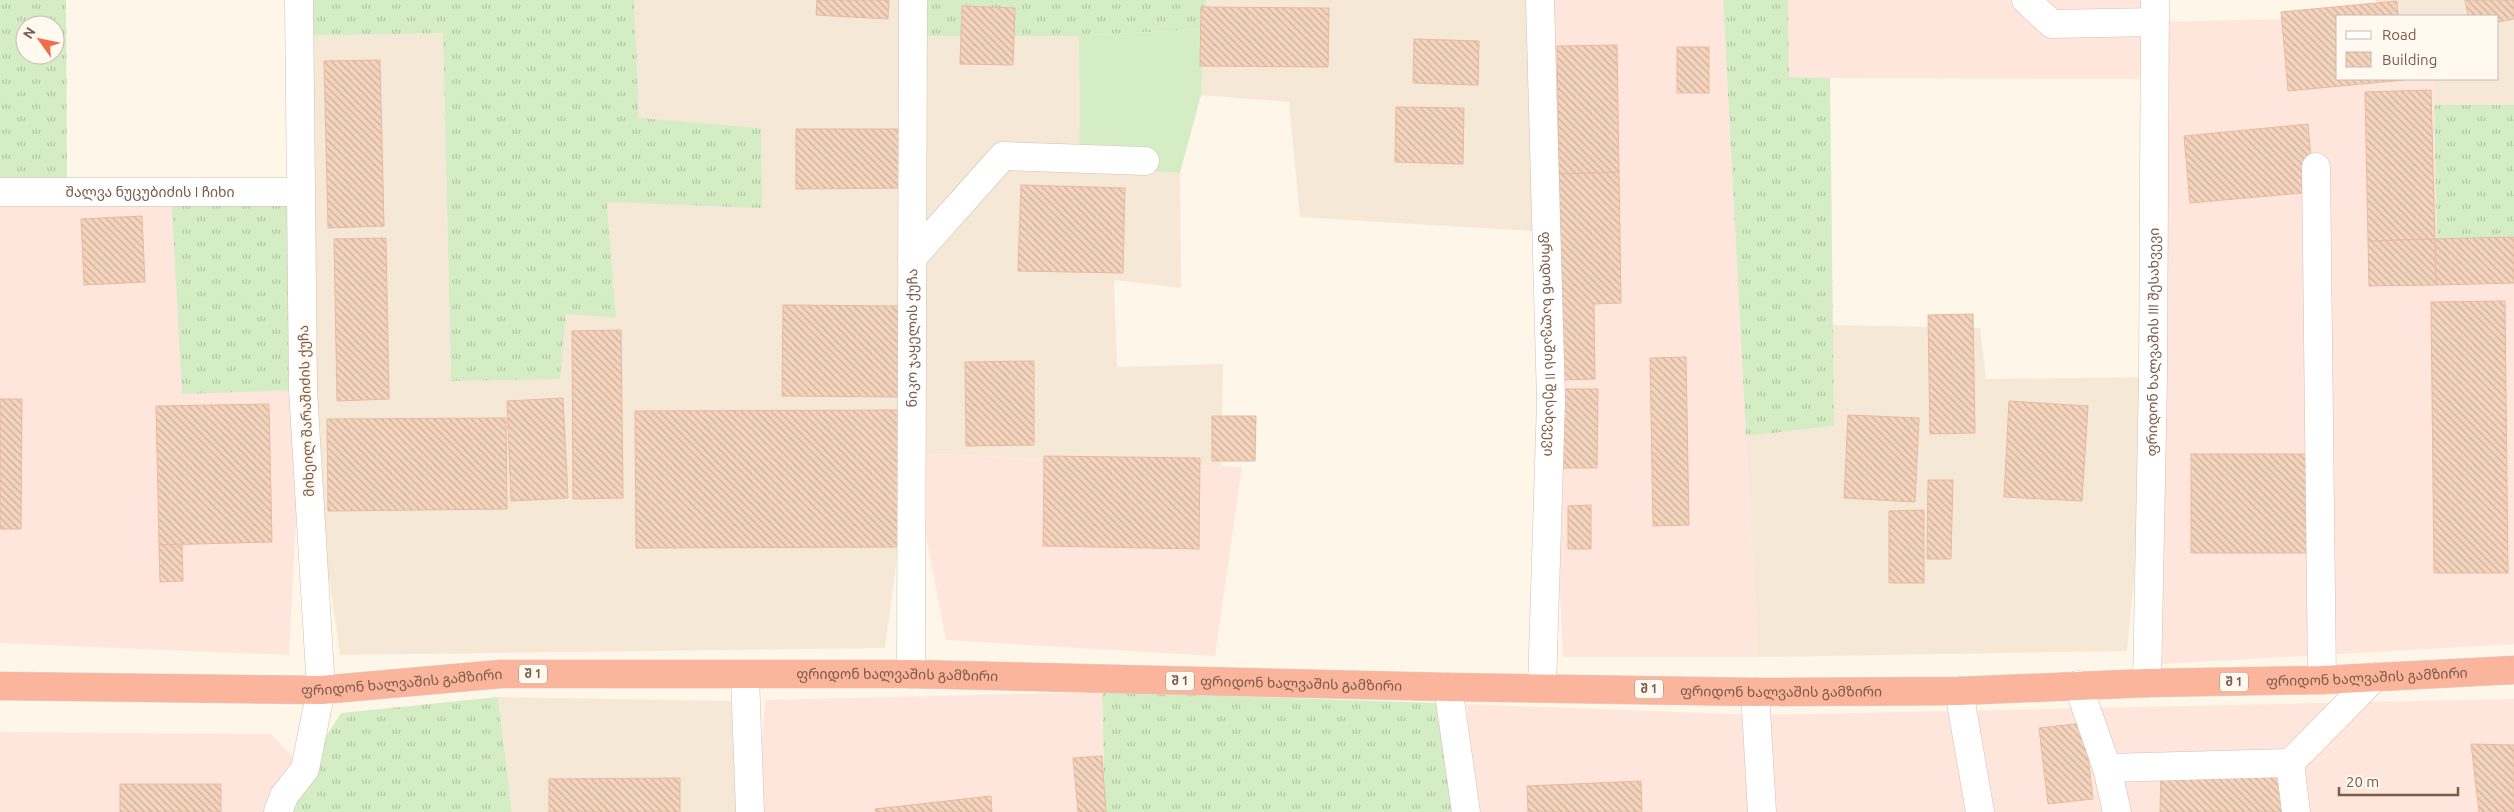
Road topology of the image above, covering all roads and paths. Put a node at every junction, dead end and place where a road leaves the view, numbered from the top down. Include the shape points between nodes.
1 (300, 0) edge
2 (913, 0) edge
3 (1540, 0) edge
4 (2026, 0) edge
5 (2155, 11) edge
6 (1145, 161) dead end
7 (2316, 167) dead end
8 (0, 192) edge
9 (300, 192) junction
10 (912, 258) junction
11 (2514, 670) edge
12 (911, 674) junction
13 (745, 676) junction
14 (2375, 677) junction
15 (2322, 680) junction
16 (2147, 683) junction
17 (2078, 685) junction
18 (0, 686) edge
19 (1448, 687) junction
20 (1542, 687) junction
21 (322, 690) junction
22 (1959, 691) junction
23 (1755, 692) junction
24 (2290, 763) junction
25 (2107, 768) junction
26 (278, 812) edge
27 (750, 812) edge
28 (1466, 812) edge
29 (1762, 812) edge
30 (1980, 812) edge
31 (2117, 812) edge
32 (2296, 812) edge

1 - 9 street, მიხეილ შარაშიძის ქუჩა
2 - 10 street, ნიკო ჯაყელის ქუჩა
3 - 20 street, ფრიდონ ხალვაშის II შესახვევი via 1551,401
4 - 5 street via 2052,24
5 - 16 street, ფრიდონ ხალვაშის III შესახვევი
6 - 10 street via 1003,156
7 - 15 street
8 - 9 street, შალვა ნუცუბიძის I ჩიხი
9 - 21 street, მიხეილ შარაშიძის ქუჩა via 303,390
10 - 12 street, ნიკო ჯაყელის ქუჩა
11 - 14 highway, ფრიდონ ხალვაშის გამზირი / შ 1
12 - 13 highway, ფრიდონ ხალვაშის გამზირი / შ 1
12 - 19 highway, ფრიდონ ხალვაშის გამზირი / შ 1
13 - 21 highway, ფრიდონ ხალვაშის გამზირი / შ 1 via 501,674
13 - 27 street
14 - 15 highway, ფრიდონ ხალვაშის გამზირი / შ 1
14 - 24 street
15 - 16 highway, ფრიდონ ხალვაშის გამზირი / შ 1
16 - 17 highway, ფრიდონ ხალვაშის გამზირი / შ 1
17 - 22 highway, ფრიდონ ხალვაშის გამზირი / შ 1
17 - 25 street
18 - 21 highway, ფრიდონ ხალვაშის გამზირი / შ 1
19 - 20 highway, ფრიდონ ხალვაშის გამზირი / შ 1
19 - 28 street
20 - 23 highway, ფრიდონ ხალვაშის გამზირი / შ 1
21 - 26 street, მიხეილ შარაშიძის ქუჩა via 305,769 284,796
22 - 23 highway, ფრიდონ ხალვაშის გამზირი / შ 1
22 - 30 street
23 - 29 street
24 - 25 street
24 - 32 street
25 - 31 street

